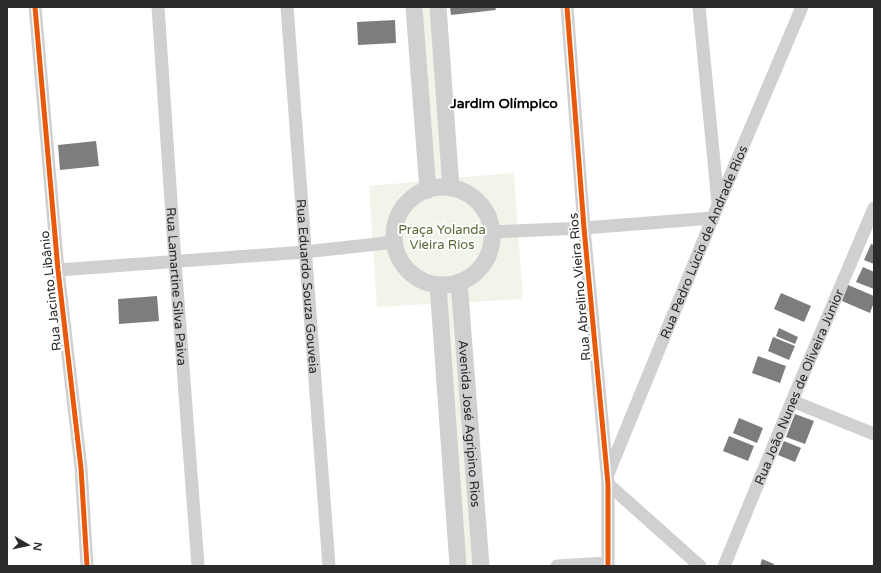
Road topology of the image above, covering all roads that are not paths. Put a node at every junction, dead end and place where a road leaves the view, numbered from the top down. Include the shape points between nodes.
1 (158, 7) edge
2 (287, 7) edge
3 (414, 7) edge
4 (438, 7) edge
5 (567, 7) edge
6 (699, 7) edge
7 (802, 7) edge
8 (35, 9) edge
9 (450, 188) junction
10 (428, 190) junction
11 (718, 205) junction
12 (874, 208) edge
13 (713, 218) junction
14 (584, 228) junction
15 (492, 232) junction
16 (395, 242) junction
17 (305, 252) junction
18 (175, 261) junction
19 (58, 270) junction
20 (459, 282) junction
21 (438, 285) junction
22 (792, 401) junction
23 (874, 434) edge
24 (607, 480) junction
25 (608, 565) edge
26 (87, 566) edge
27 (198, 566) edge
28 (329, 566) edge
29 (458, 566) edge
30 (481, 566) edge
31 (557, 566) edge
32 (700, 566) edge
33 (724, 566) edge

1 - 18 street, Rua Lamartine Silva Paiva
2 - 17 street, Rua Eduardo Souza Gouveia
3 - 10 street
4 - 9 street
5 - 14 street, Rua Abrelino Vieira Rios
6 - 11 street
7 - 11 street, Rua Pedro Lúcio de Andrade Rios
8 - 19 street, Rua Jacinto Libânio
9 - 10 street
9 - 15 street via 466,193 479,203 488,216
10 - 16 street via 413,197 402,210 396,225
11 - 13 street, Rua Pedro Lúcio de Andrade Rios
12 - 22 street, Rua João Nunes de Oliveira Júnior
13 - 14 street
13 - 24 street, Rua Pedro Lúcio de Andrade Rios
14 - 15 street
14 - 24 street, Rua Abrelino Vieira Rios
15 - 20 street via 490,249 483,265 470,277
16 - 17 street
16 - 21 street via 399,258 409,271 422,280
17 - 18 street
17 - 28 street, Rua Eduardo Souza Gouveia
18 - 19 street
18 - 27 street, Rua Lamartine Silva Paiva
19 - 26 street, Rua Jacinto Libânio via 81,468
20 - 21 street
20 - 30 street, Avenida José Agripino Rios
21 - 29 street, Avenida José Agripino Rios
22 - 23 street
22 - 33 street, Rua João Nunes de Oliveira Júnior
24 - 25 street, Rua Abrelino Vieira Rios
24 - 32 street
25 - 31 street

